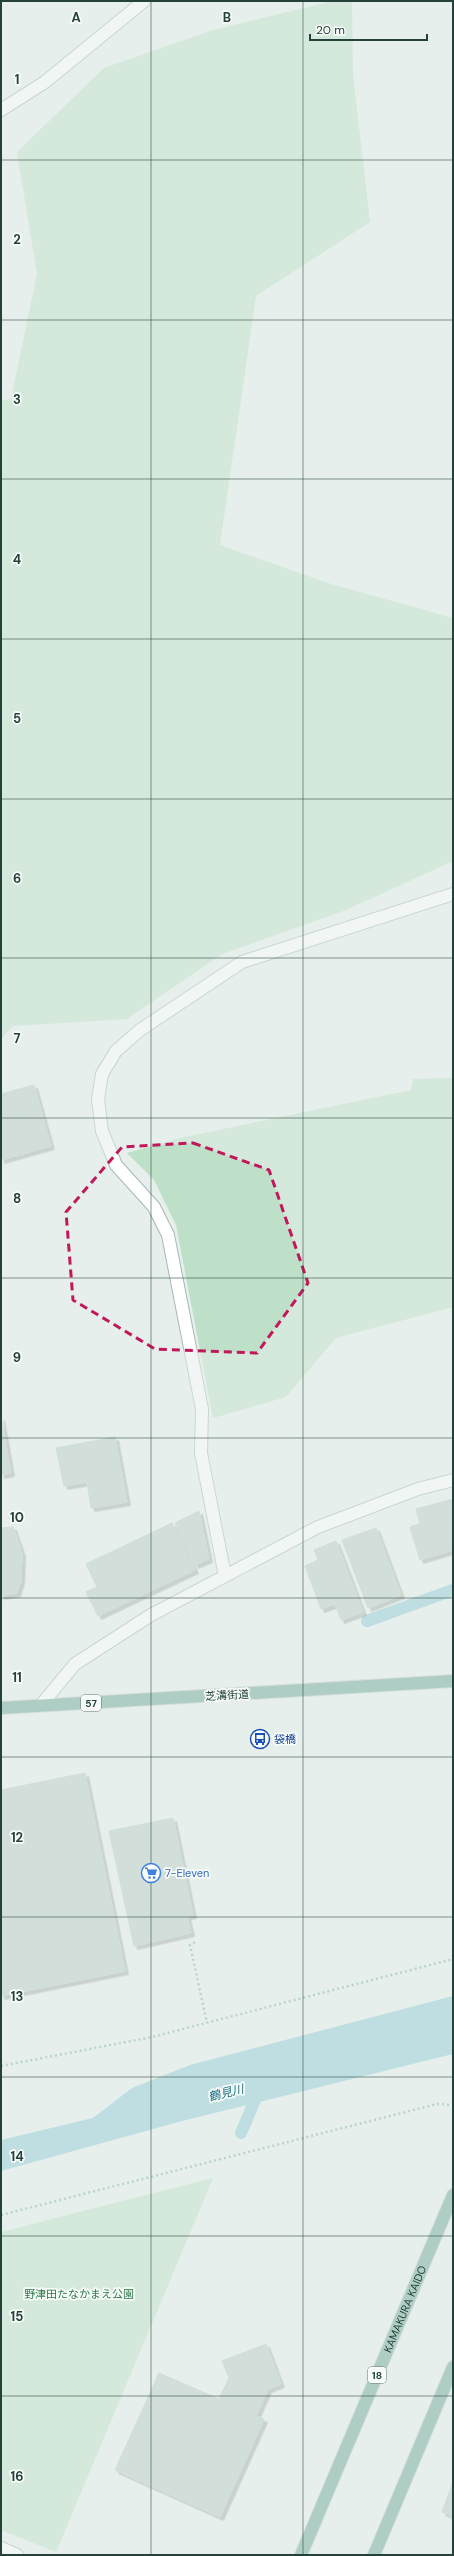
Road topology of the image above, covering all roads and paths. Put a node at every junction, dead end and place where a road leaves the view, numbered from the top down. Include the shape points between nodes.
1 (144, 1) edge
2 (1, 110) edge
3 (453, 894) edge
4 (453, 1480) edge
5 (225, 1576) junction
6 (453, 1681) edge
7 (41, 1705) junction
8 (1, 1708) edge
9 (195, 1942) dead end
10 (453, 1959) edge
11 (207, 2023) junction
12 (1, 2066) edge
13 (453, 2105) edge
14 (453, 2195) edge
15 (1, 2215) edge
16 (453, 2367) edge
17 (1, 2548) edge
18 (17, 2555) edge
19 (301, 2555) edge
20 (374, 2555) edge

1 - 2 street via 45,82
3 - 5 street via 242,962 140,1030 116,1051 102,1074 98,1099 102,1131 116,1165 154,1208 168,1235 202,1409 201,1453
4 - 5 street via 418,1489 318,1527
5 - 7 street via 151,1615 75,1664
6 - 7 main road, 芝溝街道 / 57
7 - 8 main road, 芝溝街道 / 57
9 - 11 path via 190,1945
10 - 11 path
11 - 12 path via 152,2037
13 - 15 path via 437,2104
14 - 19 main road, KAMAKURA KAIDO / 18
16 - 20 main road
17 - 18 street

